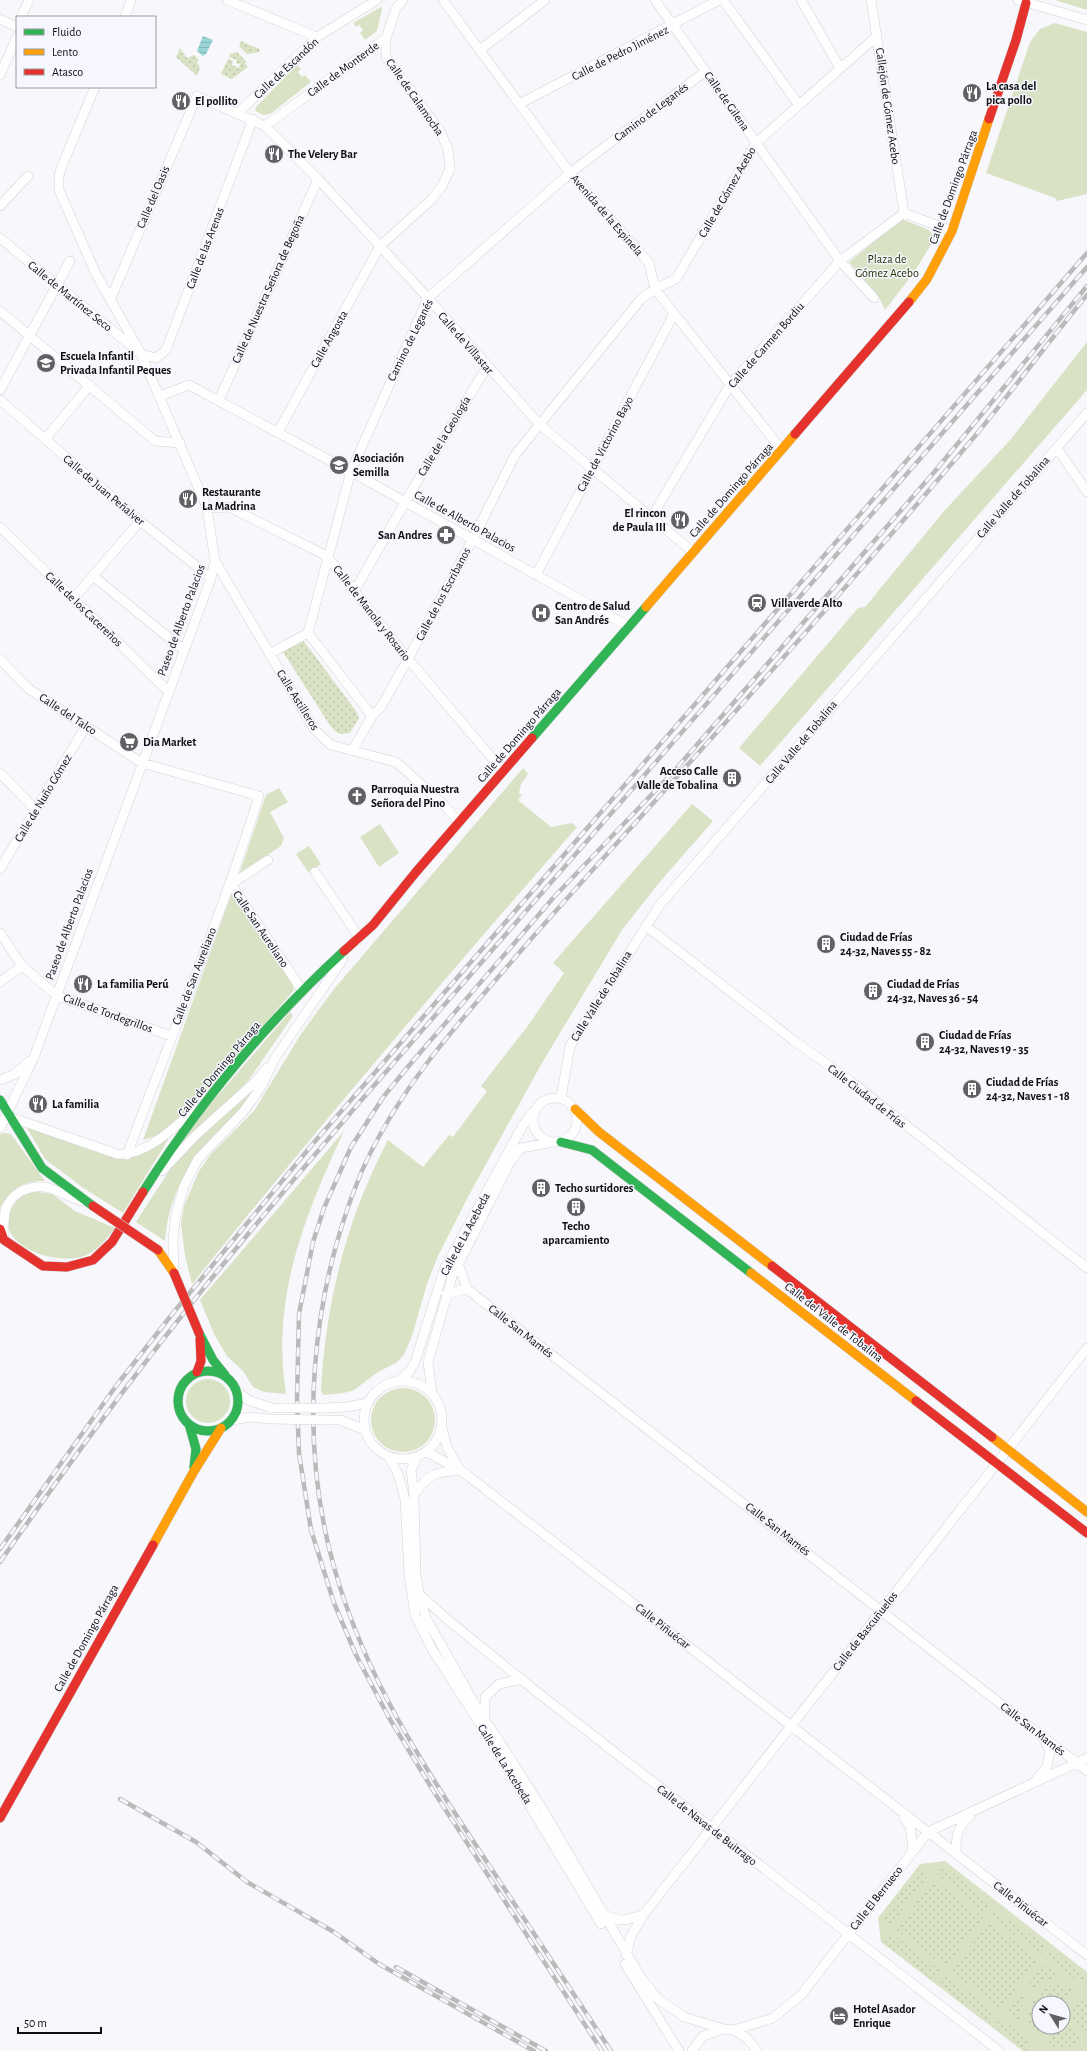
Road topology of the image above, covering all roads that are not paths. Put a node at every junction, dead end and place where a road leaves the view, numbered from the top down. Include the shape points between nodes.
1 (29, 0) edge
2 (132, 0) edge
3 (227, 0) edge
4 (377, 0) edge
5 (403, 0) edge
6 (443, 0) edge
7 (545, 0) edge
8 (655, 0) edge
9 (719, 0) edge
10 (723, 0) edge
11 (801, 0) edge
12 (871, 0) edge
13 (1022, 1) edge
14 (246, 4) edge
15 (21, 16) edge
16 (125, 16) edge
17 (0, 19) edge
18 (1087, 20) edge
19 (673, 25) junction
20 (16, 26) edge
21 (877, 36) junction
22 (317, 37) junction
23 (386, 38) junction
24 (16, 39) edge
25 (481, 49) junction
26 (840, 68) junction
27 (706, 71) junction
28 (0, 75) edge
29 (96, 88) edge
30 (197, 96) joint
31 (519, 104) junction
32 (799, 105) junction
33 (238, 113) junction
34 (253, 119) junction
35 (265, 126) junction
36 (756, 142) junction
37 (570, 174) junction
38 (28, 176) dead end
39 (318, 179) junction
40 (0, 206) edge
41 (904, 213) junction
42 (952, 231) junction
43 (0, 238) edge
44 (380, 246) junction
45 (70, 261) dead end
46 (840, 261) junction
47 (56, 285) junction
48 (655, 289) junction
49 (111, 298) junction
50 (428, 298) junction
51 (874, 298) dead end
52 (0, 311) edge
53 (674, 314) junction
54 (29, 336) junction
55 (141, 354) junction
56 (487, 366) junction
57 (90, 385) junction
58 (730, 385) junction
59 (0, 390) edge
60 (160, 396) junction
61 (0, 400) edge
62 (219, 400) junction
63 (1087, 413) edge
64 (540, 425) junction
65 (278, 432) junction
66 (45, 439) junction
67 (180, 443) junction
68 (1057, 448) junction
69 (781, 449) junction
70 (592, 469) junction
71 (351, 471) junction
72 (1087, 492) edge
73 (405, 502) junction
74 (207, 508) junction
75 (651, 518) junction
76 (140, 521) junction
77 (0, 527) edge
78 (473, 538) junction
79 (693, 552) junction
80 (327, 556) junction
81 (215, 561) junction
82 (536, 575) junction
83 (93, 576) junction
84 (211, 578) junction
85 (355, 590) junction
86 (74, 598) junction
87 (628, 626) junction
88 (308, 633) junction
89 (184, 650) junction
90 (269, 654) junction
91 (0, 659) edge
92 (408, 659) junction
93 (168, 691) junction
94 (372, 716) junction
95 (86, 726) junction
96 (352, 751) junction
97 (142, 763) junction
98 (503, 772) junction
99 (0, 774) edge
100 (259, 796) joint
101 (36, 810) junction
102 (459, 822) junction
103 (268, 860) dead end
104 (0, 869) edge
105 (315, 872) dead end
106 (231, 884) junction
107 (646, 926) junction
108 (0, 933) edge
109 (359, 937) junction
110 (22, 966) junction
111 (0, 982) edge
112 (302, 990) junction
113 (56, 995) junction
114 (171, 1036) junction
115 (34, 1057) junction
116 (275, 1058) junction
117 (0, 1080) edge
118 (561, 1098) junction
119 (0, 1100) edge
120 (205, 1101) junction
121 (575, 1109) junction
122 (533, 1112) junction
123 (9, 1114) junction
124 (0, 1128) edge
125 (557, 1142) junction
126 (127, 1155) junction
127 (149, 1184) junction
128 (93, 1206) junction
129 (0, 1229) edge
130 (4, 1240) junction
131 (458, 1263) junction
132 (1087, 1268) edge
133 (174, 1273) junction
134 (467, 1289) junction
135 (446, 1294) junction
136 (199, 1333) junction
137 (1087, 1348) edge
138 (197, 1372) junction
139 (225, 1375) junction
140 (398, 1381) junction
141 (238, 1392) junction
142 (432, 1393) junction
143 (368, 1403) junction
144 (232, 1420) junction
145 (189, 1424) junction
146 (221, 1428) junction
147 (442, 1428) junction
148 (365, 1430) junction
149 (1008, 1450) junction
150 (427, 1452) junction
151 (389, 1457) junction
152 (417, 1458) junction
153 (996, 1462) junction
154 (194, 1470) junction
155 (460, 1470) junction
156 (414, 1495) junction
157 (1087, 1512) edge
158 (1087, 1533) edge
159 (419, 1594) junction
160 (882, 1610) junction
161 (522, 1679) junction
162 (485, 1722) junction
163 (791, 1725) junction
164 (1041, 1735) junction
165 (1087, 1758) edge
166 (1076, 1763) junction
167 (1087, 1771) edge
168 (1033, 1783) junction
169 (895, 1807) junction
170 (977, 1810) junction
171 (0, 1818) edge
172 (710, 1828) junction
173 (928, 1832) junction
174 (913, 1851) junction
175 (956, 1853) junction
176 (602, 1913) junction
177 (644, 1914) junction
178 (848, 1934) junction
179 (626, 1955) junction
180 (1087, 1955) edge
181 (724, 2029) junction
182 (734, 2030) junction
183 (679, 2051) edge
184 (692, 2051) edge
185 (757, 2051) edge
186 (999, 2051) edge

1 - 15 street
2 - 16 street
3 - 14 street
4 - 22 street, Calle de Escandón
5 - 23 street, Calle de Monterde via 396,9
6 - 25 street, Avenida de la Espinela
7 - 25 street
8 - 19 street, Calle de Gilena
9 - 19 street, Calle de Pedro Jiménez
10 - 32 street
11 - 26 street
12 - 21 street, Callejón de Gómez Acebo
13 - 18 street
13 - 42 street, Calle de Domingo Párraga via 1016,40
14 - 22 street
17 - 20 street
19 - 27 street, Calle de Gilena
19 - 31 street, Calle de Pedro Jiménez
21 - 26 street, Calle de Gómez Acebo
21 - 41 street, Callejón de Gómez Acebo
22 - 33 street, Calle de Escandón
23 - 35 street, Calle de Monterde
23 - 44 street, Calle de Calamocha via 386,57 440,131 448,149 450,169 442,186 431,200
24 - 28 street
25 - 31 street, Avenida de la Espinela
26 - 32 street, Calle de Gómez Acebo
27 - 36 street, Calle de Gilena
27 - 37 street, Camino de Leganés
29 - 49 street, Paseo de Alberto Palacios via 62,166 58,183 62,200 96,274
30 - 33 street, Calle de Villastar
30 - 49 street, Calle del Oasis
31 - 37 street, Avenida de la Espinela
32 - 36 street, Calle de Gómez Acebo
33 - 34 street, Calle de Villastar
34 - 35 street, Calle de Villastar
34 - 55 street, Calle de las Arenas via 166,350 156,358
35 - 39 street, Calle de Villastar
36 - 46 street, Calle de Gilena
36 - 48 street, Calle de Gómez Acebo via 676,279
37 - 48 street, Avenida de la Espinela via 649,263
37 - 50 street, Camino de Leganés
38 - 40 street
39 - 44 street, Calle de Villastar
39 - 62 street, Calle de Nuestra Señora de Begoña
41 - 42 street
41 - 46 street, Calle de Carmen Bordiu
42 - 69 street, Calle de Domingo Párraga via 927,279
43 - 47 street, Calle de Martínez Seco
44 - 50 street, Calle de Villastar
44 - 65 street, Calle Angosta
45 - 47 street
46 - 51 street, Calle de Gilena
46 - 58 street, Calle de Carmen Bordiu
47 - 54 street
47 - 55 street, Calle de Martínez Seco
48 - 53 street, Avenida de la Espinela
48 - 64 street, Calle de los Escribanos via 641,299
49 - 55 street, Paseo de Alberto Palacios
50 - 56 street, Calle de Villastar
50 - 71 street, Camino de Leganés
52 - 54 street
53 - 58 street, Avenida de la Espinela
53 - 70 street, Calle de Victorino Bayo
54 - 57 street
54 - 59 street
55 - 60 street, Paseo de Alberto Palacios
56 - 64 street, Calle de Villastar
56 - 73 street, Calle de la Geología
57 - 66 street
57 - 67 street via 155,441
58 - 69 street, Avenida de la Espinela
58 - 75 street, Calle de Carmen Bordiu
60 - 62 street, Calle de Alberto Palacios via 189,385
60 - 67 street, Paseo de Alberto Palacios
61 - 66 street, Calle de Juan Peñalver
62 - 65 street, Calle de Alberto Palacios
63 - 68 street, Calle Valle de Tobalina
64 - 70 street, Calle de Villastar
64 - 78 street, Calle de los Escribanos via 515,455
65 - 71 street, Calle de Alberto Palacios
66 - 76 street, Calle de Juan Peñalver
67 - 74 street, Paseo de Alberto Palacios
68 - 72 street
68 - 107 street, Calle Valle de Tobalina via 675,886
69 - 79 street, Calle de Domingo Párraga
70 - 75 street, Calle de Villastar
70 - 82 street, Calle de Victorino Bayo
71 - 73 street, Calle de Alberto Palacios
71 - 80 street, Camino de Leganés
73 - 78 street, Calle de Alberto Palacios
73 - 85 street, Calle de la Geología
74 - 80 street, Calle de Manola y Rosario via 228,507
74 - 81 street, Paseo de Alberto Palacios
75 - 79 street, Calle de Villastar
76 - 83 street
76 - 84 street, Calle de Juan Peñalver
77 - 86 street, Calle de los Cacereños
78 - 82 street, Calle de Alberto Palacios
78 - 92 street, Calle de los Escribanos
79 - 87 street, Calle de Domingo Párraga
80 - 85 street, Calle de Manola y Rosario
80 - 88 street, Camino de Leganés
81 - 84 street, Paseo de Alberto Palacios
81 - 90 street, Calle Astilleros
82 - 87 street, Calle de Alberto Palacios
83 - 86 street
83 - 89 street
84 - 89 street, Paseo de Alberto Palacios
85 - 92 street, Calle de Manola y Rosario
86 - 93 street, Calle de los Cacereños
87 - 98 street, Calle de Domingo Párraga
88 - 90 street
88 - 94 street
89 - 93 street, Paseo de Alberto Palacios
90 - 96 street, Calle Astilleros via 314,729 331,744
91 - 95 street, Calle del Talco via 29,689
92 - 94 street, Calle de los Escribanos via 381,707
92 - 98 street, Calle de Manola y Rosario
93 - 97 street, Paseo de Alberto Palacios
94 - 96 street, Calle de los Escribanos
95 - 97 street, Calle del Talco
95 - 101 street, Calle de Nuño Gómez
96 - 102 street, Calle Astilleros via 396,762
97 - 100 street, Calle del Talco
97 - 113 street, Paseo de Alberto Palacios
98 - 102 street, Calle de Domingo Párraga
99 - 101 street
100 - 106 street, Calle de San Aureliano
101 - 104 street, Calle de Nuño Gómez
102 - 109 street, Calle de Domingo Párraga via 373,925
103 - 106 street, Calle San Aureliano
105 - 109 street
106 - 112 street, Calle San Aureliano
106 - 114 street, Calle de San Aureliano
107 - 118 street, Calle Valle de Tobalina via 570,1046
107 - 132 street, Calle Ciudad de Frías via 849,1080
108 - 110 street, Calle de Tordegrillos
109 - 112 street, Calle de Domingo Párraga
109 - 116 street, Calle de Domingo Párraga
110 - 111 street
110 - 113 street, Calle de Tordegrillos
112 - 120 street, Calle de Domingo Párraga
113 - 114 street, Calle de Tordegrillos
113 - 115 street, Paseo de Alberto Palacios
114 - 126 street, Calle de San Aureliano
115 - 117 street, Paseo de Alberto Palacios via 15,1074
115 - 123 street, Paseo de Alberto Palacios
116 - 127 street, Calle de Domingo Párraga via 254,1082 195,1136
116 - 133 street, Calle de Domingo Párraga via 257,1093 244,1111 198,1159 184,1186 176,1214 173,1239
118 - 121 street
118 - 122 street via 548,1098 538,1104
119 - 123 street
120 - 126 street via 160,1139
120 - 127 street, Calle de Domingo Párraga
121 - 125 street via 575,1130 570,1136
121 - 149 street, Calle del Valle de Tobalina via 599,1132
122 - 125 street via 534,1131 539,1137
122 - 140 street, Calle de La Acebeda via 523,1125 444,1270 415,1362 409,1372
123 - 124 street, Paseo de Alberto Palacios
123 - 126 street via 117,1154
123 - 128 street via 42,1168
125 - 131 street, Calle de La Acebeda via 521,1148 510,1162
125 - 153 street, Calle del Valle de Tobalina via 592,1150
127 - 130 street via 112,1242 93,1260 67,1267 43,1266
128 - 130 street via 48,1187 32,1186 19,1192 7,1204 3,1221
128 - 133 street, bridge via 158,1250
129 - 130 street
131 - 134 street
131 - 135 street, Calle de La Acebeda
133 - 136 street, bridge
134 - 135 street
134 - 160 street, Calle San Mamés
135 - 142 street, Calle de La Acebeda via 428,1362
136 - 138 street via 201,1361
136 - 139 street via 213,1360
137 - 149 street, Calle de Bascuñuelos
138 - 139 street via 217,1371
138 - 145 street via 185,1382 178,1396 178,1406
139 - 141 street
140 - 142 street via 416,1383
140 - 143 street via 380,1388
141 - 143 street, bridge via 254,1403 272,1408 346,1407
141 - 144 street via 238,1407
142 - 147 street via 442,1409
143 - 148 street
144 - 146 street
144 - 148 street, bridge via 252,1417 340,1420
145 - 146 street via 204,1431
145 - 154 street, Calle de Domingo Párraga via 196,1449
146 - 154 street, Calle de Domingo Párraga
147 - 150 street via 437,1442
147 - 155 street via 447,1447
148 - 151 street via 374,1446
149 - 153 street, Calle de Bascuñuelos
149 - 157 street, Calle del Valle de Tobalina
150 - 152 street
150 - 155 street, Calle Piñuécar
151 - 152 street via 403,1460
151 - 183 street, Calle de La Acebeda via 398,1474 405,1499 409,1574 415,1615 432,1649 488,1736
152 - 156 street, Calle de La Acebeda via 411,1470
153 - 158 street, Calle del Valle de Tobalina
153 - 160 street, Calle de Bascuñuelos
154 - 171 street, Calle de Domingo Párraga
155 - 156 street via 431,1476 421,1483
155 - 163 street, Calle Piñuécar
156 - 159 street, Calle de La Acebeda
159 - 161 street, Calle de Navas de Buitrago
159 - 162 street, Calle de La Acebeda via 426,1618
160 - 163 street, Calle de Bascuñuelos
160 - 164 street, Calle San Mamés
161 - 162 street via 499,1684 485,1697
161 - 172 street, Calle de Navas de Buitrago
162 - 176 street, Calle de La Acebeda via 543,1810
163 - 169 street, Calle Piñuécar
163 - 172 street, Calle de Bascuñuelos
164 - 166 street, Calle San Mamés
164 - 168 street, Calle El Berrueco via 1050,1750 1047,1767
165 - 166 street, Calle El Berrueco
166 - 167 street, Calle San Mamés
166 - 168 street, Calle El Berrueco
168 - 170 street, Calle El Berrueco
169 - 173 street, Calle Piñuécar
169 - 174 street, Calle Piñuécar via 910,1826
170 - 173 street, Calle El Berrueco
170 - 175 street via 962,1823 956,1834
172 - 177 street, Calle de Bascuñuelos
172 - 178 street, Calle de Navas de Buitrago
173 - 174 street, Calle El Berrueco
173 - 175 street, Calle Piñuécar
174 - 178 street, Calle El Berrueco
175 - 180 street, Calle Piñuécar
176 - 177 street via 613,1919 627,1921
176 - 179 street, Calle de La Acebeda
177 - 179 street, Calle de Bascuñuelos via 631,1936
178 - 182 street, Calle El Berrueco via 801,1995 773,2018
178 - 186 street, Calle de Navas de Buitrago
179 - 181 street, Calle de La Acebeda via 658,1998 684,2017
181 - 182 street
181 - 184 street via 703,2036
182 - 185 street via 748,2039

